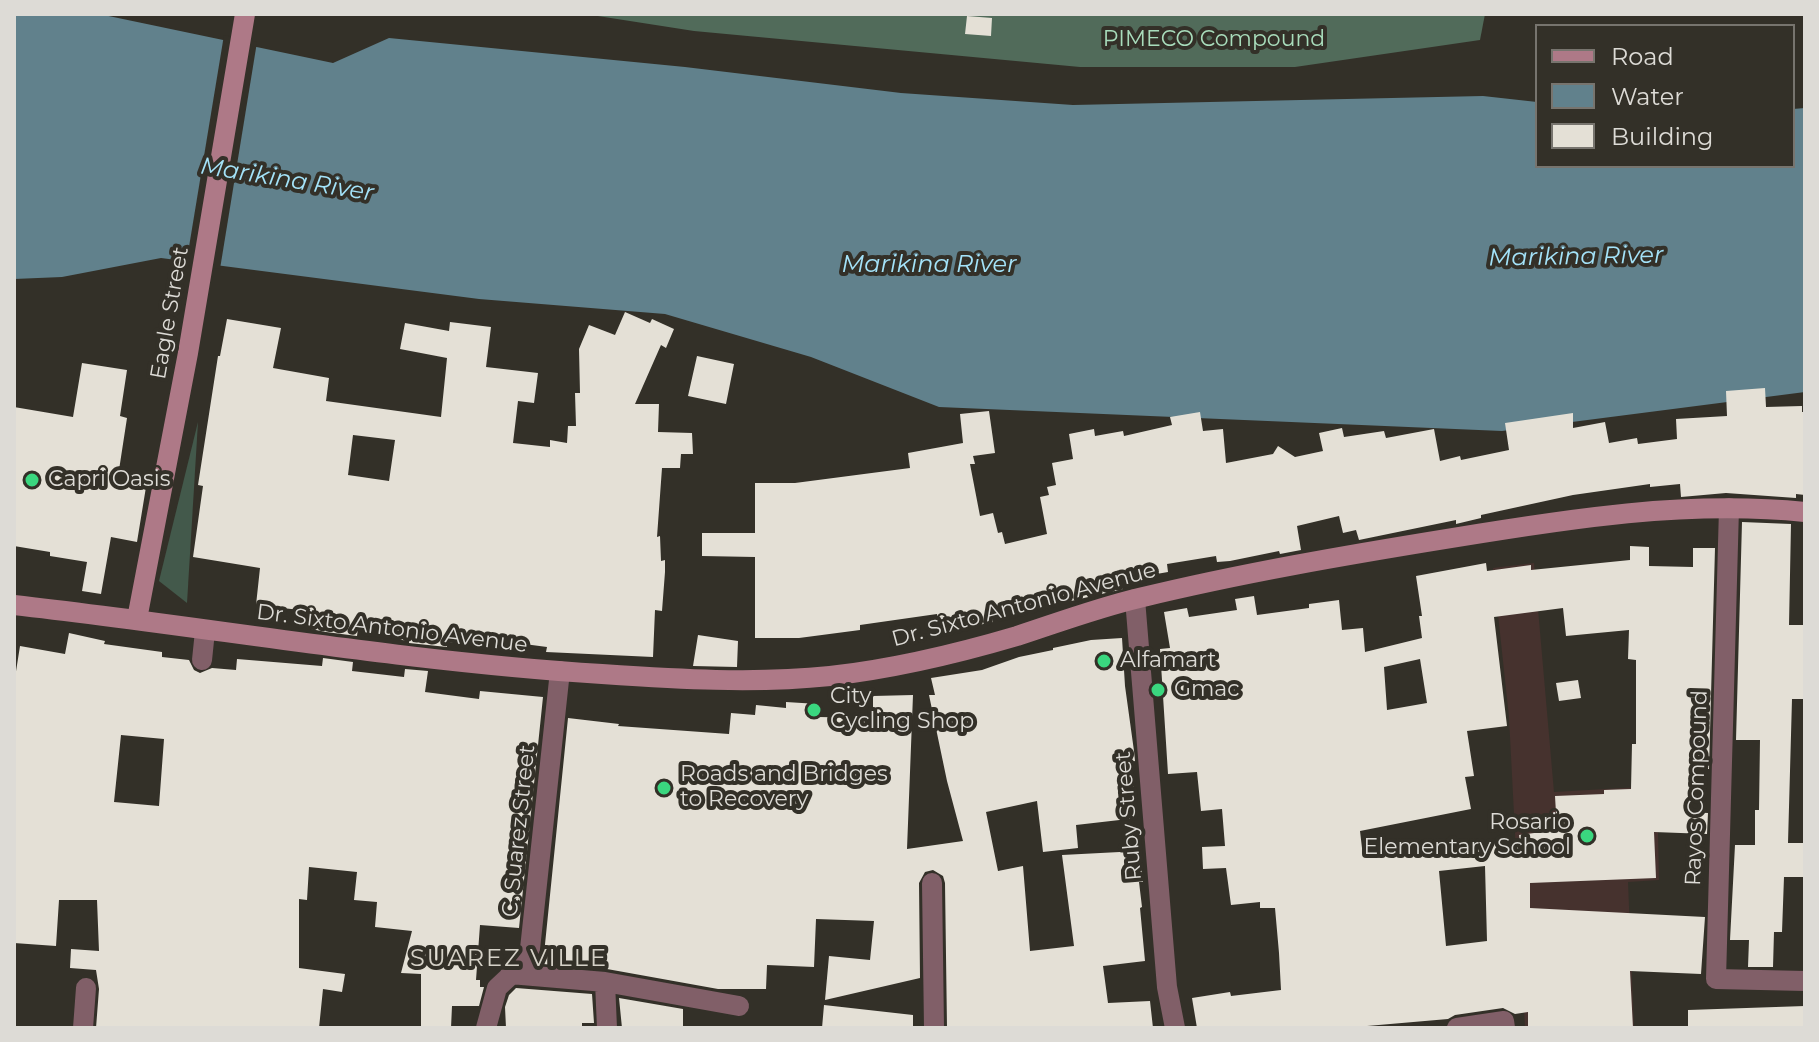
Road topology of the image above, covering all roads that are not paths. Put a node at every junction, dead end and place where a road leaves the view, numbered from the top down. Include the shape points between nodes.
1 (245, 14) edge
2 (1729, 508) junction
3 (1805, 512) edge
4 (1135, 599) junction
5 (14, 605) edge
6 (137, 619) junction
7 (205, 631) junction
8 (202, 660) dead end
9 (560, 671) junction
10 (932, 883) dead end
11 (510, 974) junction
12 (1805, 981) edge
13 (605, 982) junction
14 (86, 988) dead end
15 (739, 1006) dead end
16 (1504, 1025) edge
17 (83, 1028) edge
18 (486, 1028) edge
19 (607, 1028) edge
20 (934, 1028) edge
21 (1175, 1028) edge
22 (1457, 1028) edge

1 - 6 main road, Eagle Street
2 - 3 main road, Dr. Sixto Antonio Avenue
2 - 4 main road, Dr. Sixto Antonio Avenue via 1635,511 1505,529 1317,560
2 - 12 street, Rayos Compound via 1716,979
4 - 9 main road, Dr. Sixto Antonio Avenue via 904,664 829,676 678,679
4 - 21 street, Ruby Street via 1167,987
5 - 6 main road, Dr. Sixto Antonio Avenue
6 - 7 main road, Dr. Sixto Antonio Avenue
7 - 8 street
7 - 9 main road, Dr. Sixto Antonio Avenue
9 - 11 street, C. Suarez Street via 529,958
10 - 20 street
11 - 13 street
11 - 18 street, C. Suarez Street via 497,988
13 - 15 street
13 - 19 street
14 - 17 street
16 - 22 street

